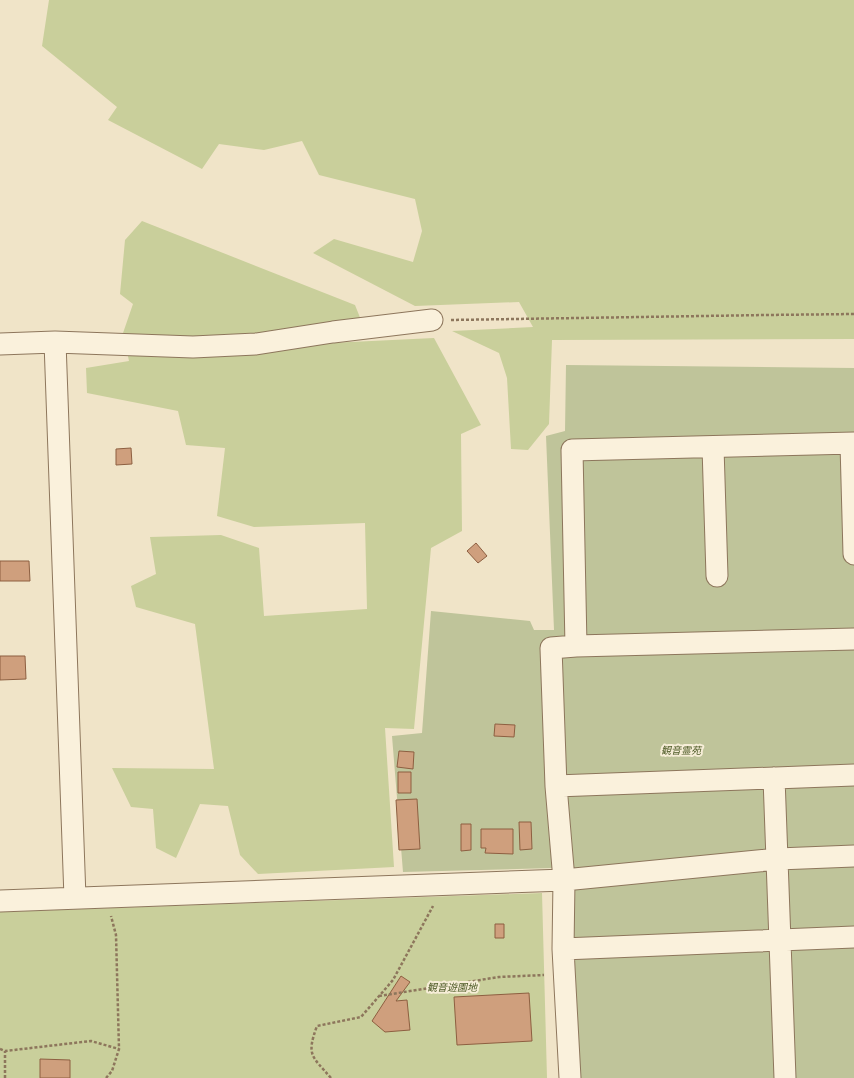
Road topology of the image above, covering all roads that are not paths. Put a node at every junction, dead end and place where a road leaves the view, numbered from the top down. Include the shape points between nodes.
1 (432, 320) road end
2 (55, 342) junction
3 (0, 344) edge
4 (853, 444) edge
5 (713, 447) junction
6 (854, 554) edge
7 (717, 576) dead end
8 (854, 639) edge
9 (576, 646) junction
10 (854, 775) edge
11 (774, 778) junction
12 (556, 786) junction
13 (854, 856) edge
14 (778, 859) junction
15 (564, 880) junction
16 (75, 898) junction
17 (0, 901) edge
18 (854, 937) edge
19 (781, 940) junction
20 (563, 949) junction
21 (570, 1078) edge
22 (785, 1078) edge

1 - 2 street via 256,344 193,347
2 - 3 street
2 - 16 street
4 - 5 street
4 - 6 street
5 - 7 street
5 - 9 street via 572,450
8 - 9 street
9 - 12 street via 551,648
10 - 11 street
11 - 12 street
11 - 14 street
12 - 15 street
13 - 14 street
14 - 15 street
14 - 19 street
15 - 16 street
15 - 20 street
16 - 17 street
18 - 19 street
19 - 20 street
19 - 22 street
20 - 21 street

